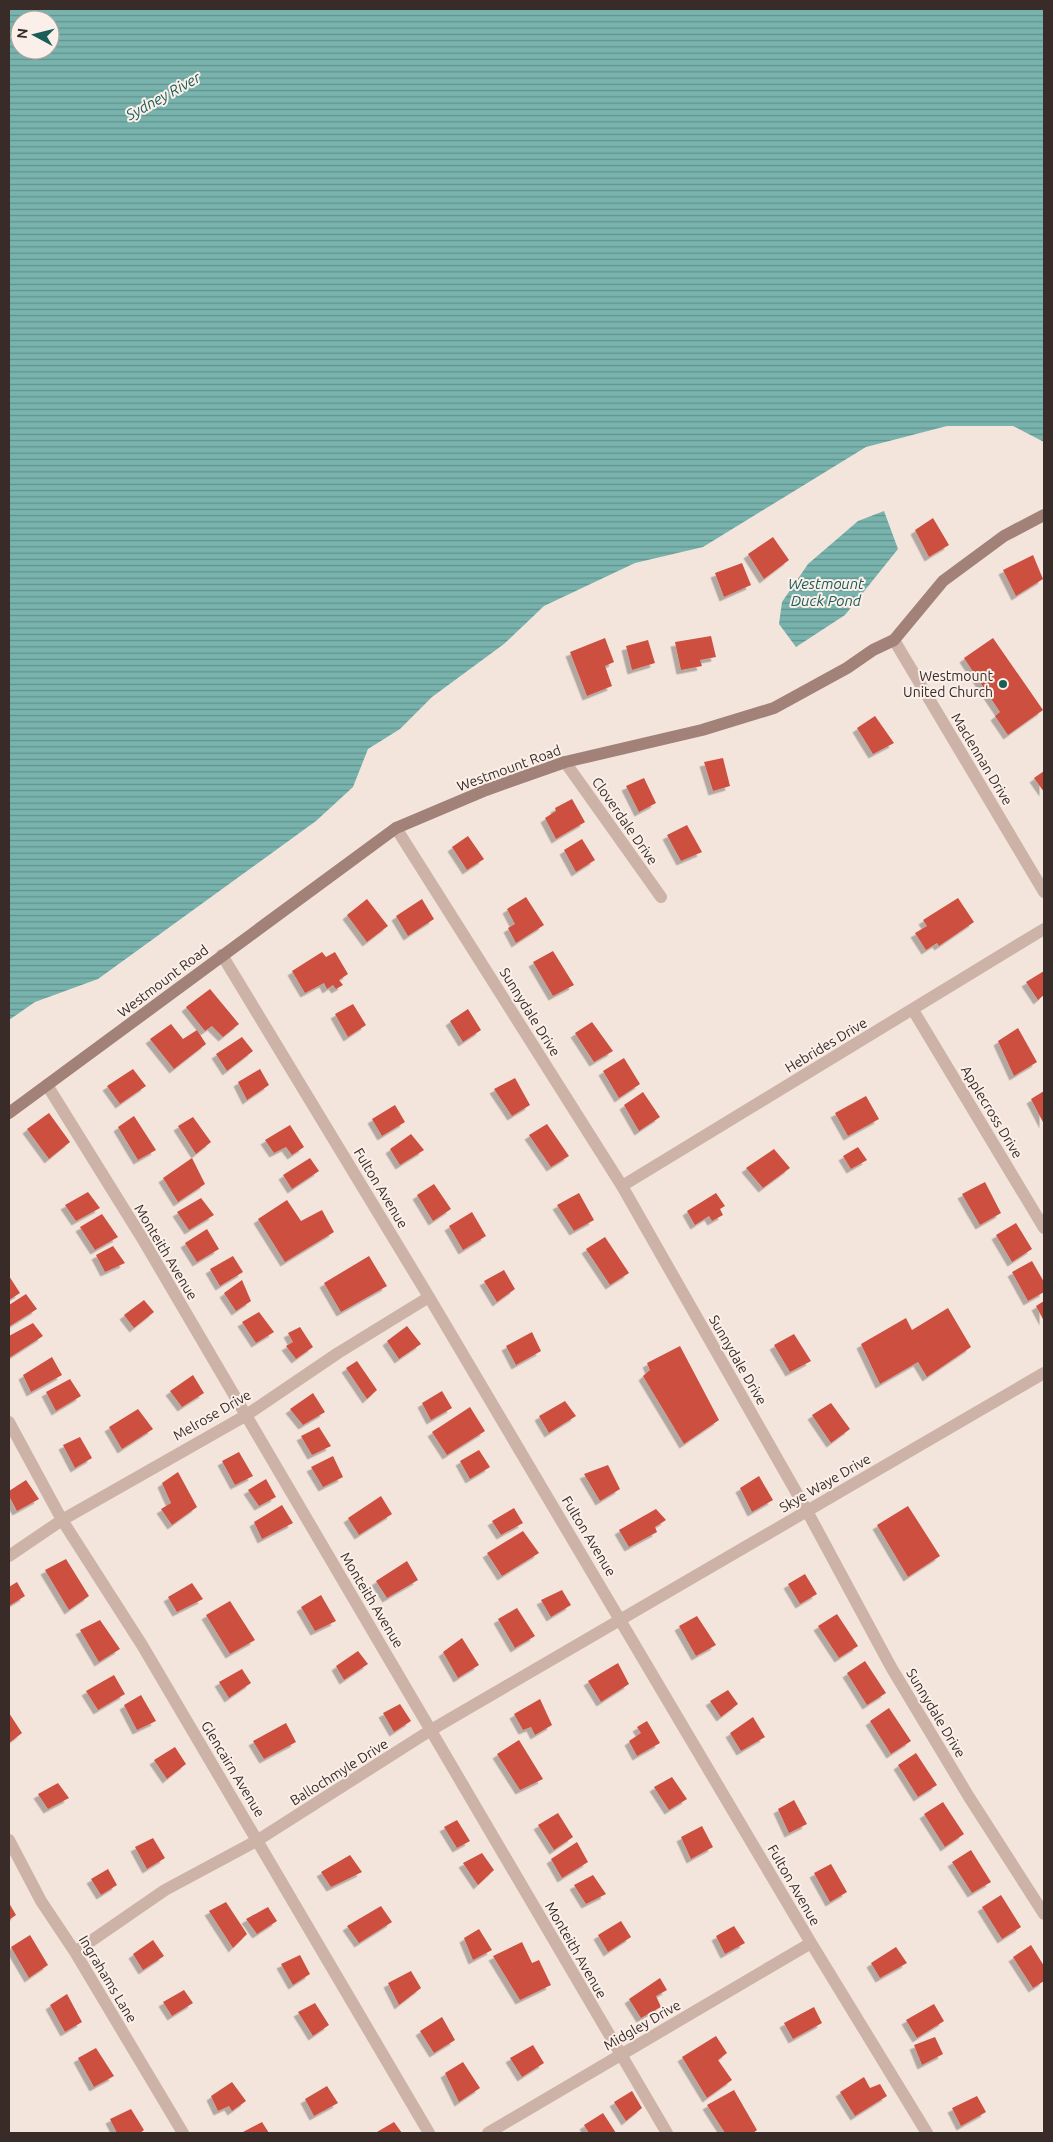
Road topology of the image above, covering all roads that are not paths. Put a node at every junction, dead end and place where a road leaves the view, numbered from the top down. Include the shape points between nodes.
1 (1044, 515) edge
2 (894, 640) junction
3 (565, 762) junction
4 (396, 828) junction
5 (1044, 892) edge
6 (660, 897) dead end
7 (1044, 929) edge
8 (222, 955) junction
9 (913, 1010) junction
10 (47, 1085) junction
11 (9, 1113) edge
12 (622, 1186) junction
13 (1044, 1228) edge
14 (429, 1297) junction
15 (1044, 1373) edge
16 (245, 1416) junction
17 (9, 1422) edge
18 (807, 1511) junction
19 (62, 1520) junction
20 (9, 1556) edge
21 (621, 1620) junction
22 (431, 1730) junction
23 (9, 1840) edge
24 (258, 1840) junction
25 (1044, 1914) edge
26 (811, 1943) junction
27 (75, 1952) junction
28 (620, 2055) junction
29 (183, 2133) edge
30 (429, 2133) edge
31 (488, 2133) edge
32 (667, 2133) edge
33 (927, 2133) edge

1 - 2 main road, Westmount Road via 1004,536 943,581
2 - 3 main road, Westmount Road via 774,708 702,730
2 - 5 street, Maclennan Drive
3 - 4 main road, Westmount Road via 486,790
3 - 6 street, Cloverdale Drive
4 - 8 main road, Westmount Road
4 - 12 street, Sunnydale Drive
7 - 9 street, Hebrides Drive
8 - 10 main road, Westmount Road
8 - 14 street, Fulton Avenue
9 - 12 street, Hebrides Drive
9 - 13 street, Applecross Drive
10 - 11 main road, Westmount Road
10 - 16 street, Monteith Avenue via 142,1238
12 - 18 street, Sunnydale Drive
14 - 16 street, Melrose Drive
14 - 21 street, Fulton Avenue
15 - 18 street, Skye Waye Drive
16 - 19 street, Melrose Drive
16 - 22 street, Monteith Avenue
17 - 19 street, Glencairn Avenue
18 - 21 street, Skye Waye Drive
18 - 25 street, Sunnydale Drive via 891,1667
19 - 20 street, Melrose Drive
19 - 24 street, Glencairn Avenue via 142,1645
21 - 22 street, Ballochmyle Drive
21 - 26 street, Fulton Avenue
22 - 24 street, Ballochmyle Drive
22 - 28 street, Monteith Avenue
23 - 27 street, Ingrahams Lane via 42,1901
24 - 27 street, Ballochmyle Drive via 165,1890
24 - 30 street, Glencairn Avenue
26 - 28 street, Midgley Drive
26 - 33 street, Fulton Avenue
27 - 29 street, Ingrahams Lane
28 - 31 street, Midgley Drive
28 - 32 street, Monteith Avenue

